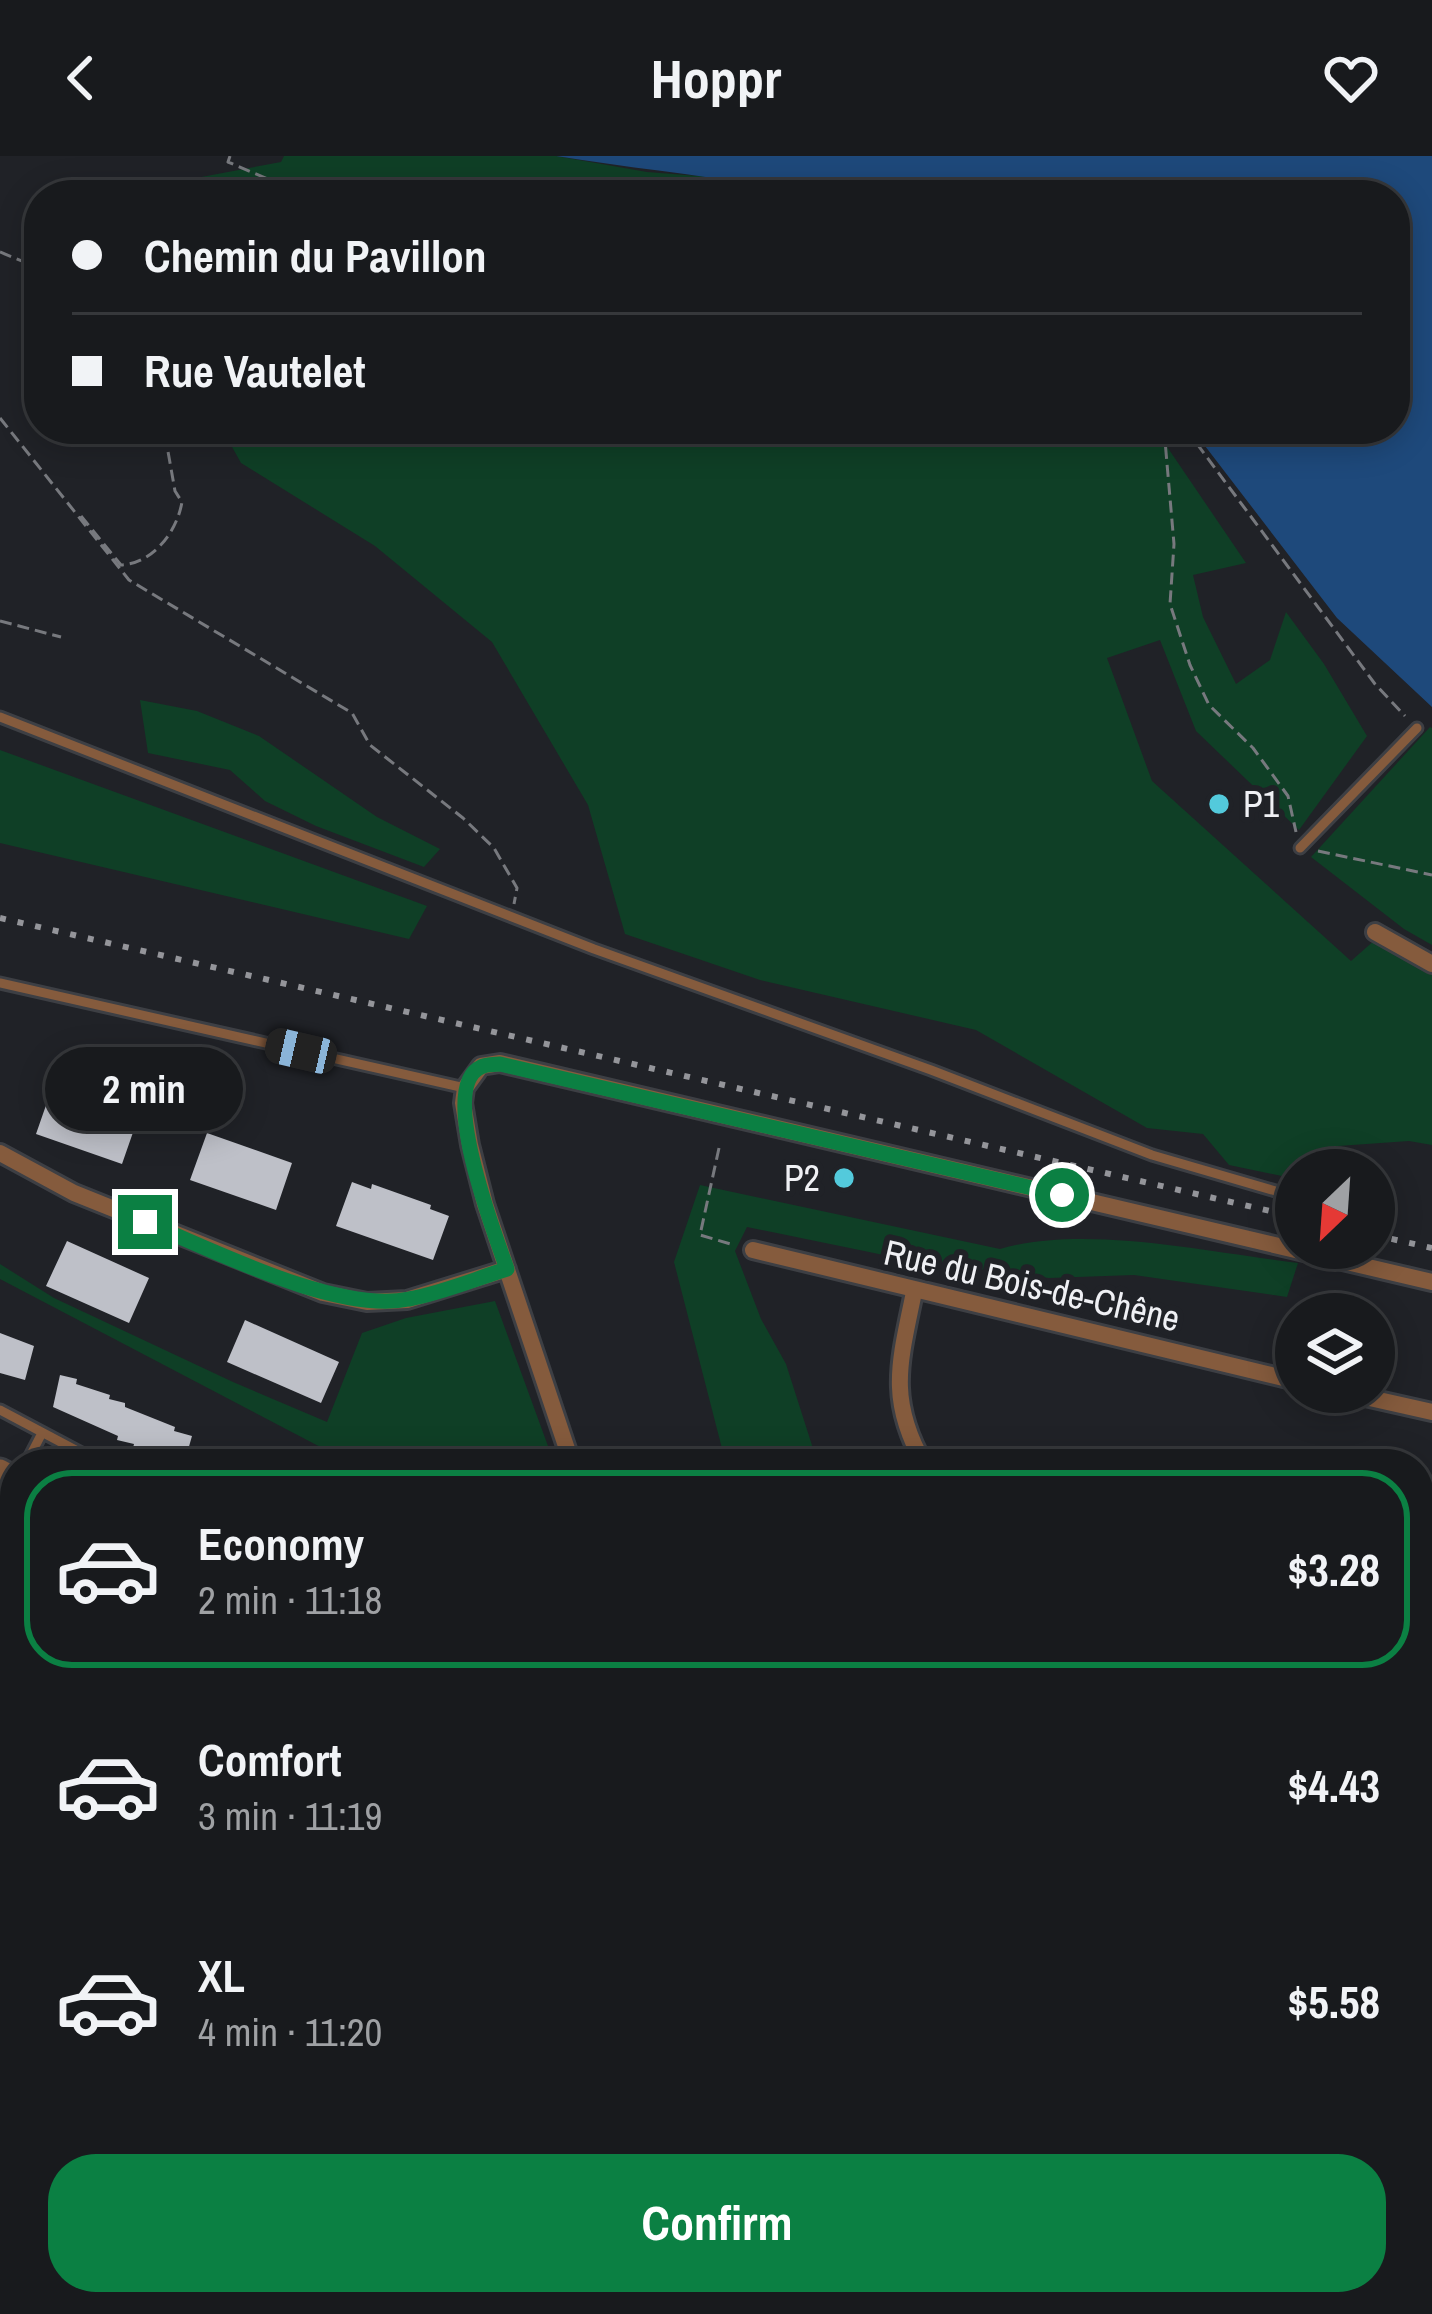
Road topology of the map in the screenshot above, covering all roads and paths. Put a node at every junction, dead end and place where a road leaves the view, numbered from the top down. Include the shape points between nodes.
1 (230, 156) edge
2 (270, 180) edge
3 (0, 417) edge
4 (167, 444) edge
5 (1165, 444) edge
6 (1197, 444) edge
7 (0, 621) edge
8 (61, 638) dead end
9 (0, 717) edge
10 (1417, 728) joint
11 (1300, 848) junction
12 (1432, 874) edge
13 (512, 917) junction
14 (1375, 932) dead end
15 (1432, 964) edge
16 (0, 983) edge
17 (465, 1088) junction
18 (719, 1148) dead end
19 (0, 1153) edge
20 (1275, 1191) edge
21 (753, 1250) joint
22 (507, 1269) junction
23 (1432, 1282) edge
24 (914, 1292) junction
25 (1275, 1376) edge
26 (1395, 1404) edge
27 (0, 1410) edge
28 (1432, 1412) edge
29 (42, 1432) junction
30 (34, 1449) edge
31 (74, 1449) edge
32 (567, 1449) edge
33 (917, 1449) edge

1 - 2 path
3 - 4 path via 121,565 142,559 178,525 182,502
3 - 13 path via 129,580 352,713 370,745 494,848 517,888
5 - 11 path via 1170,604 1190,664 1209,705 1288,796
6 - 10 path via 1376,685
7 - 8 path
9 - 13 lane
10 - 11 lane
11 - 12 path
13 - 20 lane via 1152,1155
14 - 15 street
16 - 17 lane
17 - 22 street via 470,1145
17 - 23 street via 481,1066 500,1064
18 - 21 path via 700,1235
19 - 22 street via 74,1192 323,1292 407,1300
21 - 24 street, Rue du Bois-de-Chêne
22 - 32 street
24 - 25 street, Rue du Bois-de-Chêne
24 - 33 street via 899,1366 900,1412
26 - 28 street
27 - 29 lane
29 - 30 lane
29 - 31 lane

